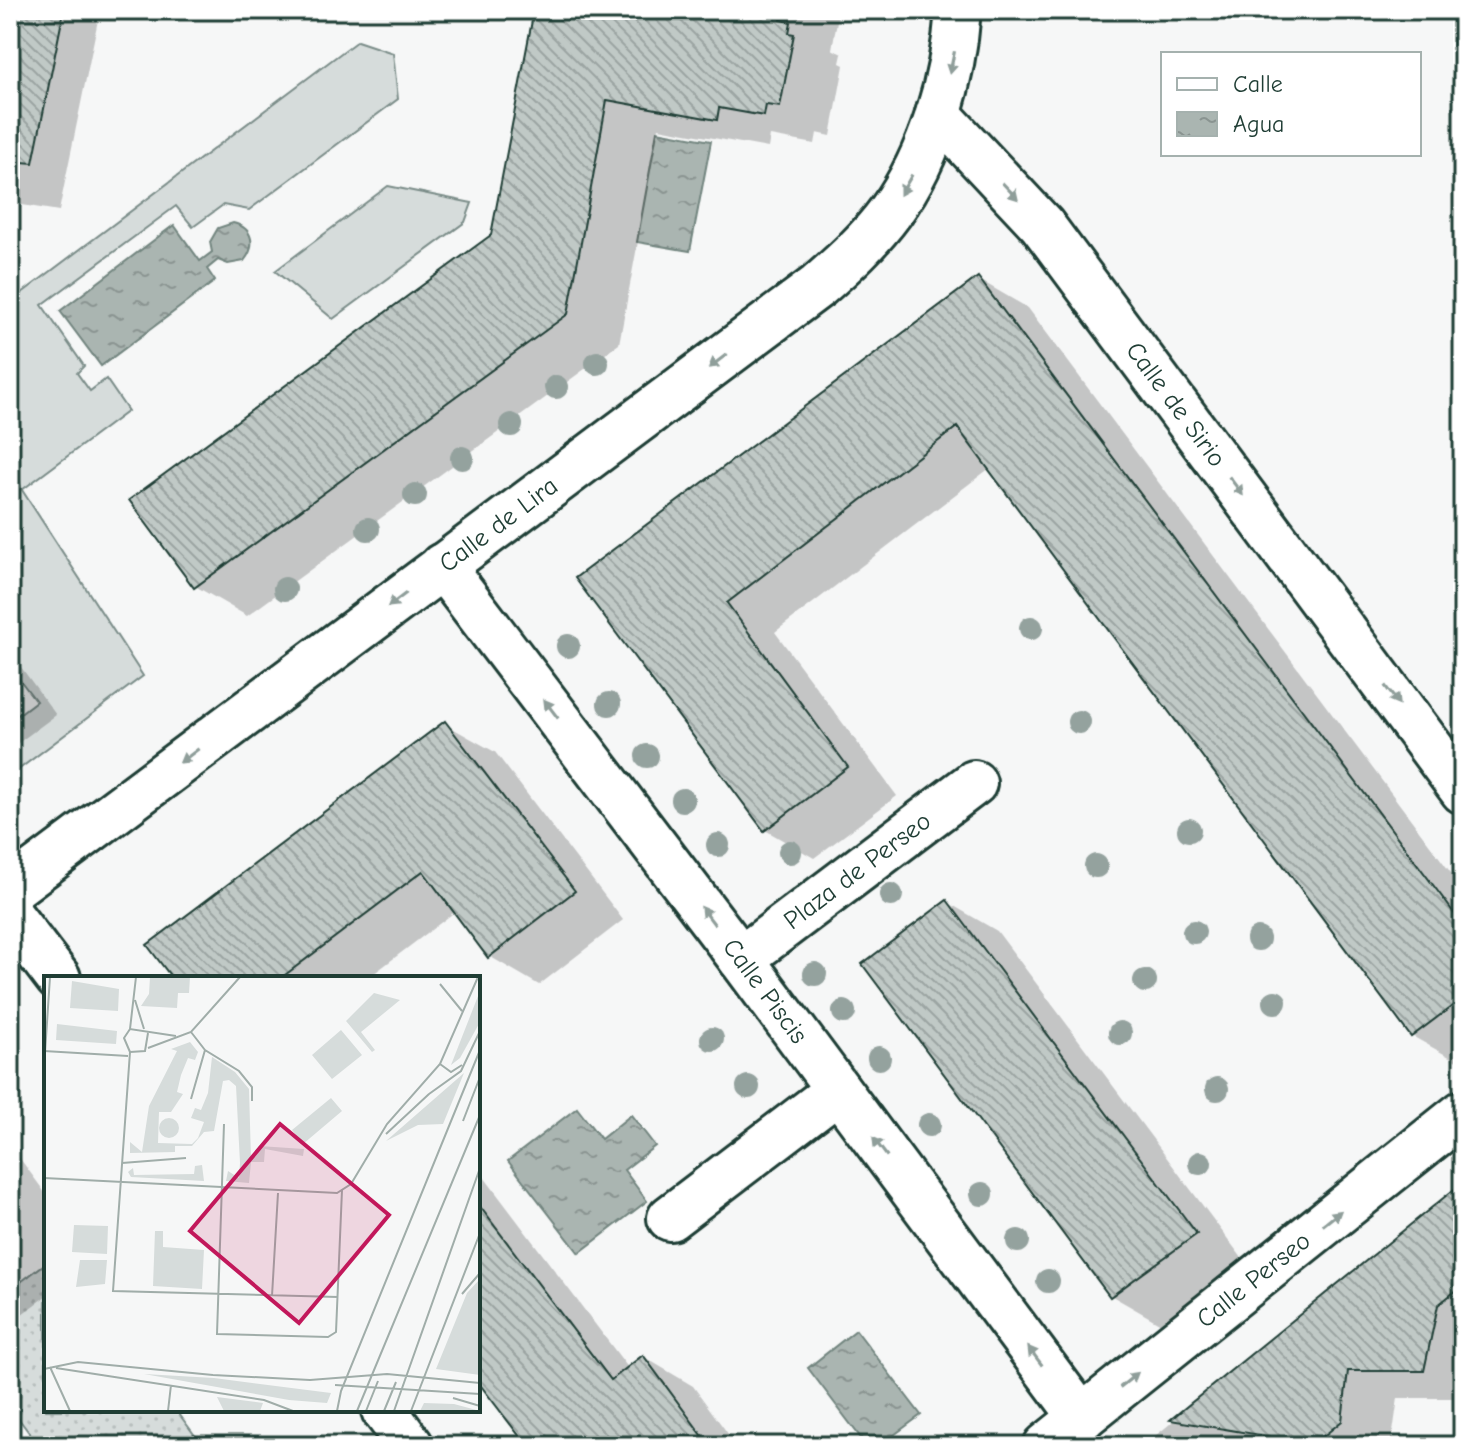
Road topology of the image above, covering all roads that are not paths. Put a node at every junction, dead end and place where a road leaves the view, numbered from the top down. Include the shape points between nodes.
1 (958, 10) edge
2 (938, 114) junction
3 (442, 566) junction
4 (974, 783) dead end
5 (1463, 791) edge
6 (10, 890) edge
7 (10, 915) edge
8 (741, 959) junction
9 (56, 976) edge
10 (838, 1090) junction
11 (1463, 1113) edge
12 (670, 1218) dead end
13 (386, 1412) edge
14 (1082, 1418) junction
15 (411, 1446) edge
16 (1046, 1446) edge

1 -> 2 street via 954,61
2 -> 3 street, Calle de Lira via 891,210 864,244 818,286
2 -> 5 street, Calle de Sirio via 1042,225
3 -> 6 street, Calle de Lira
8 -> 3 street, Calle Piscis
4 - 8 street, Plaza de Perseo
7 - 9 street
8 - 10 street, Calle Piscis
10 - 12 street
14 -> 10 street, Calle Piscis
14 -> 11 street, Calle Perseo
13 - 15 street
14 - 16 street, Calle Perseo

